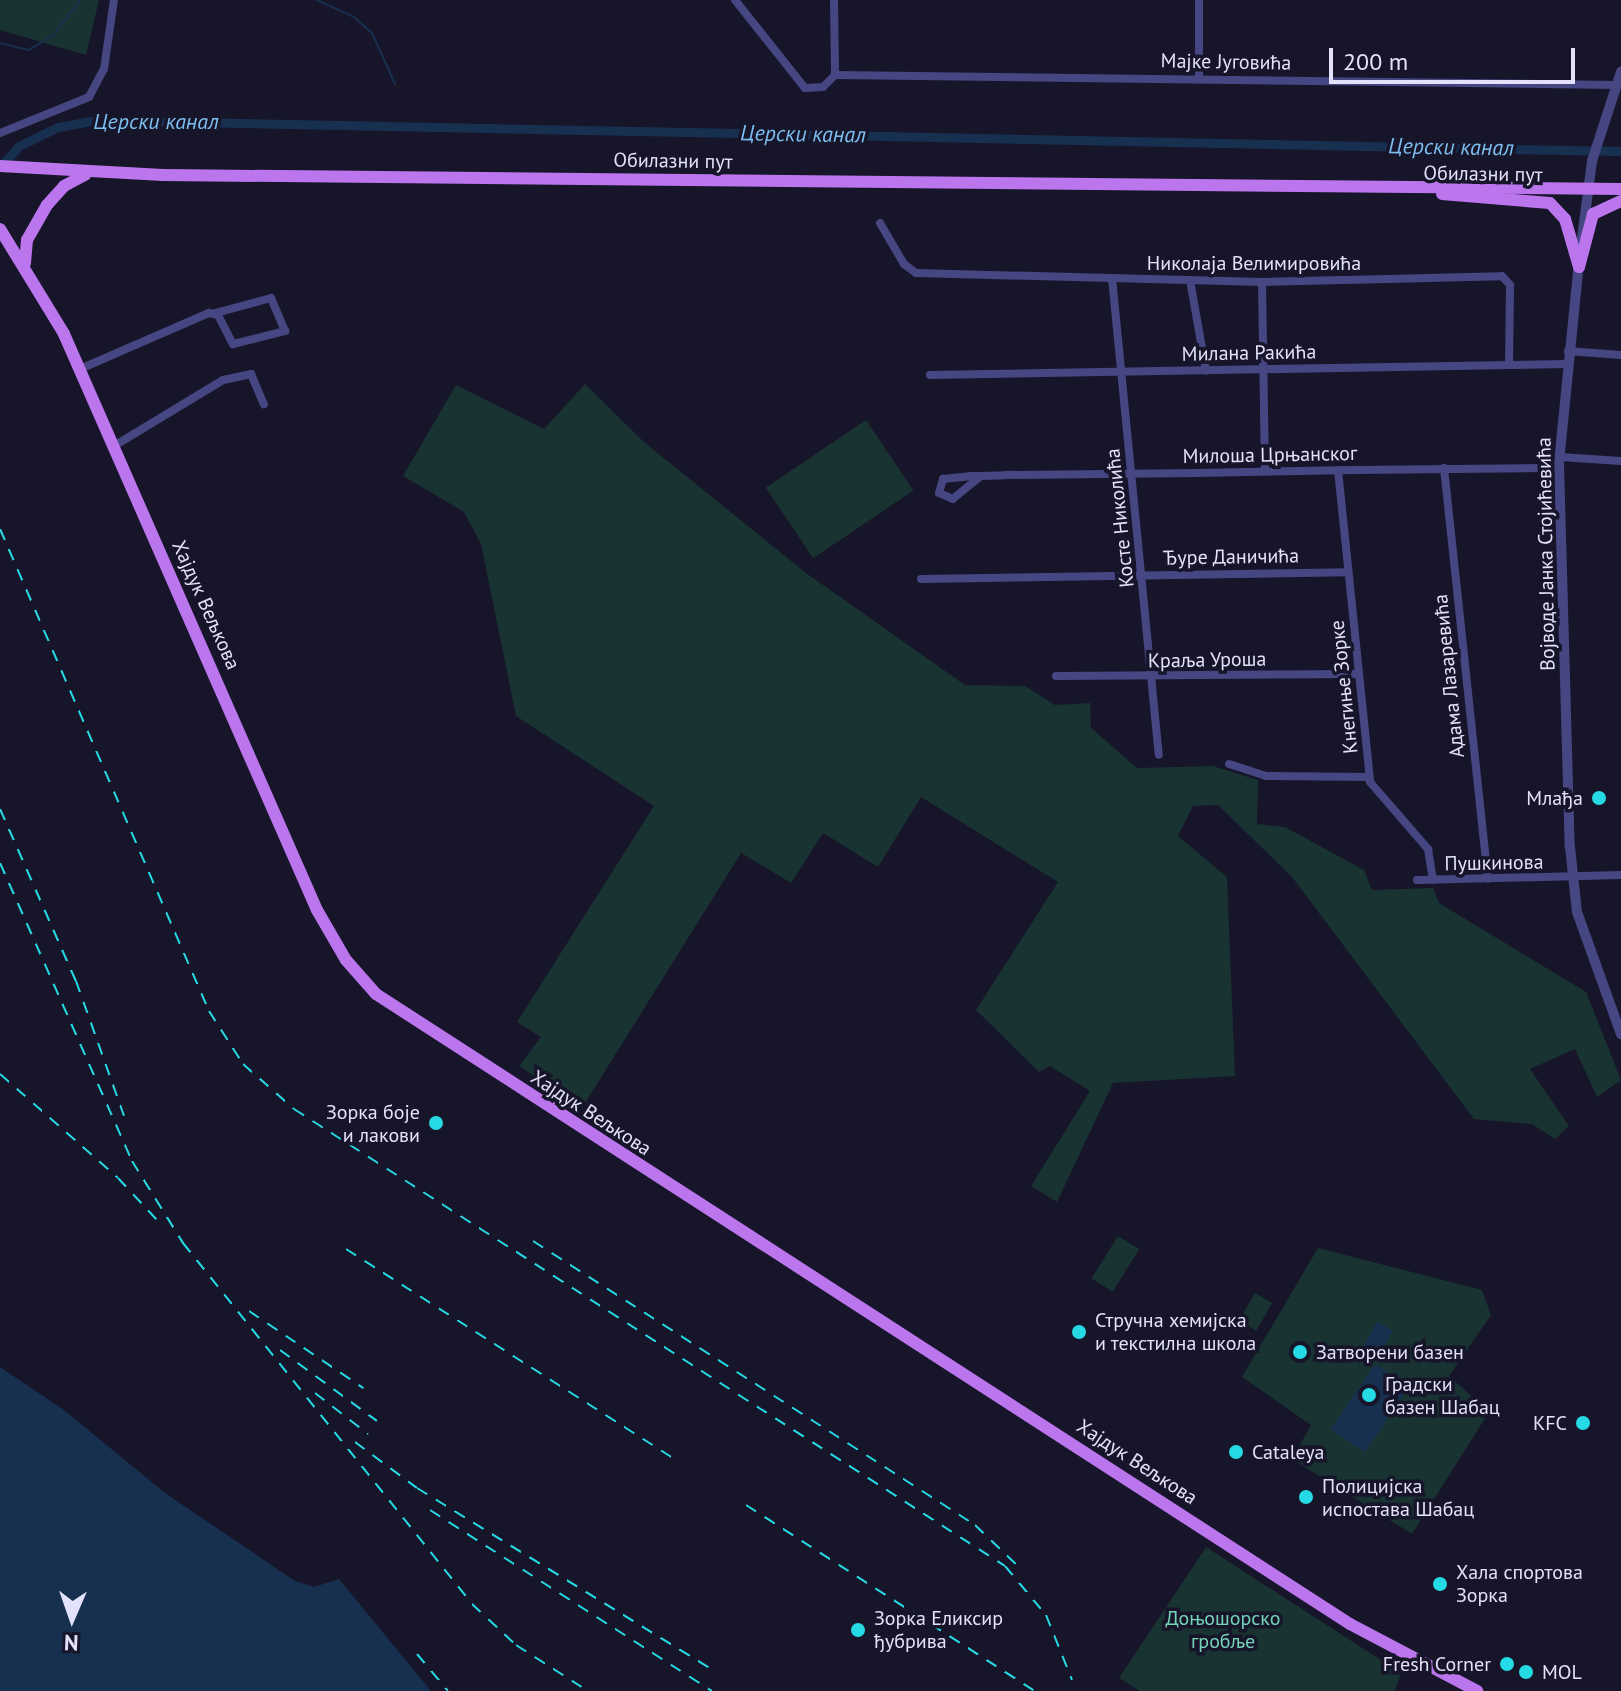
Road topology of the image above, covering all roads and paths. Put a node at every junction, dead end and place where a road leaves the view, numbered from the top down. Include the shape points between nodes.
1 (114, 0) edge
2 (735, 0) edge
3 (834, 0) edge
4 (1199, 0) edge
5 (1621, 72) edge
6 (835, 75) junction
7 (1199, 77) junction
8 (1616, 85) junction
9 (0, 133) edge
10 (0, 166) edge
11 (89, 173) junction
12 (1621, 189) edge
13 (1345, 190) junction
14 (1586, 192) junction
15 (1442, 194) junction
16 (1621, 199) edge
17 (880, 223) dead end
18 (0, 229) edge
19 (25, 263) junction
20 (1579, 267) junction
21 (1112, 278) junction
22 (1190, 280) junction
23 (1262, 282) junction
24 (215, 313) junction
25 (1568, 351) junction
26 (1621, 355) edge
27 (1567, 364) junction
28 (1509, 365) junction
29 (80, 369) junction
30 (1120, 369) junction
31 (1263, 370) junction
32 (1206, 371) junction
33 (930, 375) dead end
34 (264, 404) dead end
35 (114, 446) junction
36 (1621, 461) edge
37 (1560, 462) junction
38 (1444, 468) junction
39 (1338, 470) junction
40 (1265, 471) junction
41 (1132, 474) junction
42 (981, 476) junction
43 (1348, 572) junction
44 (1142, 574) junction
45 (921, 579) dead end
46 (1359, 674) junction
47 (1056, 676) dead end
48 (1152, 677) junction
49 (1159, 755) dead end
50 (1229, 764) dead end
51 (1369, 777) junction
52 (1621, 875) edge
53 (1572, 878) junction
54 (1488, 879) junction
55 (1417, 880) dead end
56 (1433, 880) junction
57 (1618, 1020) edge
58 (1621, 1034) edge
59 (1477, 1691) edge

1 - 9 street via 104,69 89,97
2 - 6 street, Мајке Југовића via 805,88 823,87
3 - 6 street
4 - 7 street
5 - 8 street, Војводе Јанка Стојићевића
6 - 7 street, Мајке Југовића
7 - 8 street, Мајке Југовића
8 - 14 street, Војводе Јанка Стојићевића
10 - 11 main road, Обилазни пут
11 - 13 main road, Обилазни пут
11 - 19 main road via 64,186 47,205 27,240
12 - 14 main road, Обилазни пут
13 - 14 main road, Обилазни пут
13 - 15 main road, Обилазни пут
14 - 15 main road, Обилазни пут
14 - 16 main road, Обилазни пут
14 - 20 street, Војводе Јанка Стојићевића
15 - 20 main road via 1550,203 1565,219
16 - 20 main road via 1593,214
17 - 21 street, Николаја Велимировића via 912,272
18 - 19 main road, Хајдук Вељкова
19 - 29 main road, Хајдук Вељкова
20 - 25 street, Војводе Јанка Стојићевића
21 - 22 street, Николаја Велимировића
21 - 30 street, Косте Николића
22 - 23 street, Николаја Велимировића
22 - 32 street
23 - 28 street, Николаја Велимировића via 1506,277
23 - 31 street
24 - 24 street via 233,344 285,331 271,298
24 - 29 street
25 - 26 street
25 - 27 street, Војводе Јанка Стојићевића
27 - 28 street, Милана Ракића
27 - 37 street, Војводе Јанка Стојићевића
28 - 31 street, Милана Ракића
29 - 35 main road, Хајдук Вељкова
30 - 32 street, Милана Ракића
30 - 33 street, Милана Ракића
30 - 41 street, Косте Николића
31 - 32 street, Милана Ракића
31 - 40 street
34 - 35 street via 251,374 223,380 200,389
35 - 59 main road, Хајдук Вељкова via 317,910 346,960 376,994 1329,1610
36 - 37 street, Милоша Црњанског
37 - 38 street, Милоша Црњанског
37 - 53 street, Војводе Јанка Стојићевића
38 - 39 street, Милоша Црњанског
38 - 54 street, Адама Лазаревића
39 - 40 street, Милоша Црњанског
39 - 43 street, Кнегиње Зорке
40 - 41 street, Милоша Црњанског
41 - 42 street, Милоша Црњанског
41 - 44 street, Косте Николића
42 - 42 street, Милоша Црњанског via 946,478 939,493 953,499
43 - 44 street, Ђуре Даничића
43 - 46 street, Кнегиње Зорке
44 - 45 street, Ђуре Даничића
44 - 48 street, Косте Николића
46 - 48 street, Краља Уроша
46 - 51 street, Кнегиње Зорке
47 - 48 street, Краља Уроша
48 - 49 street, Косте Николића
50 - 51 street via 1266,776
51 - 56 street, Кнегиње Зорке via 1373,789 1428,849
52 - 53 street, Пушкинова
53 - 54 street, Пушкинова
53 - 57 street, Војводе Јанка Стојићевића via 1584,938
54 - 56 street, Пушкинова
55 - 56 street, Пушкинова
57 - 58 street, Војводе Јанка Стојићевића

